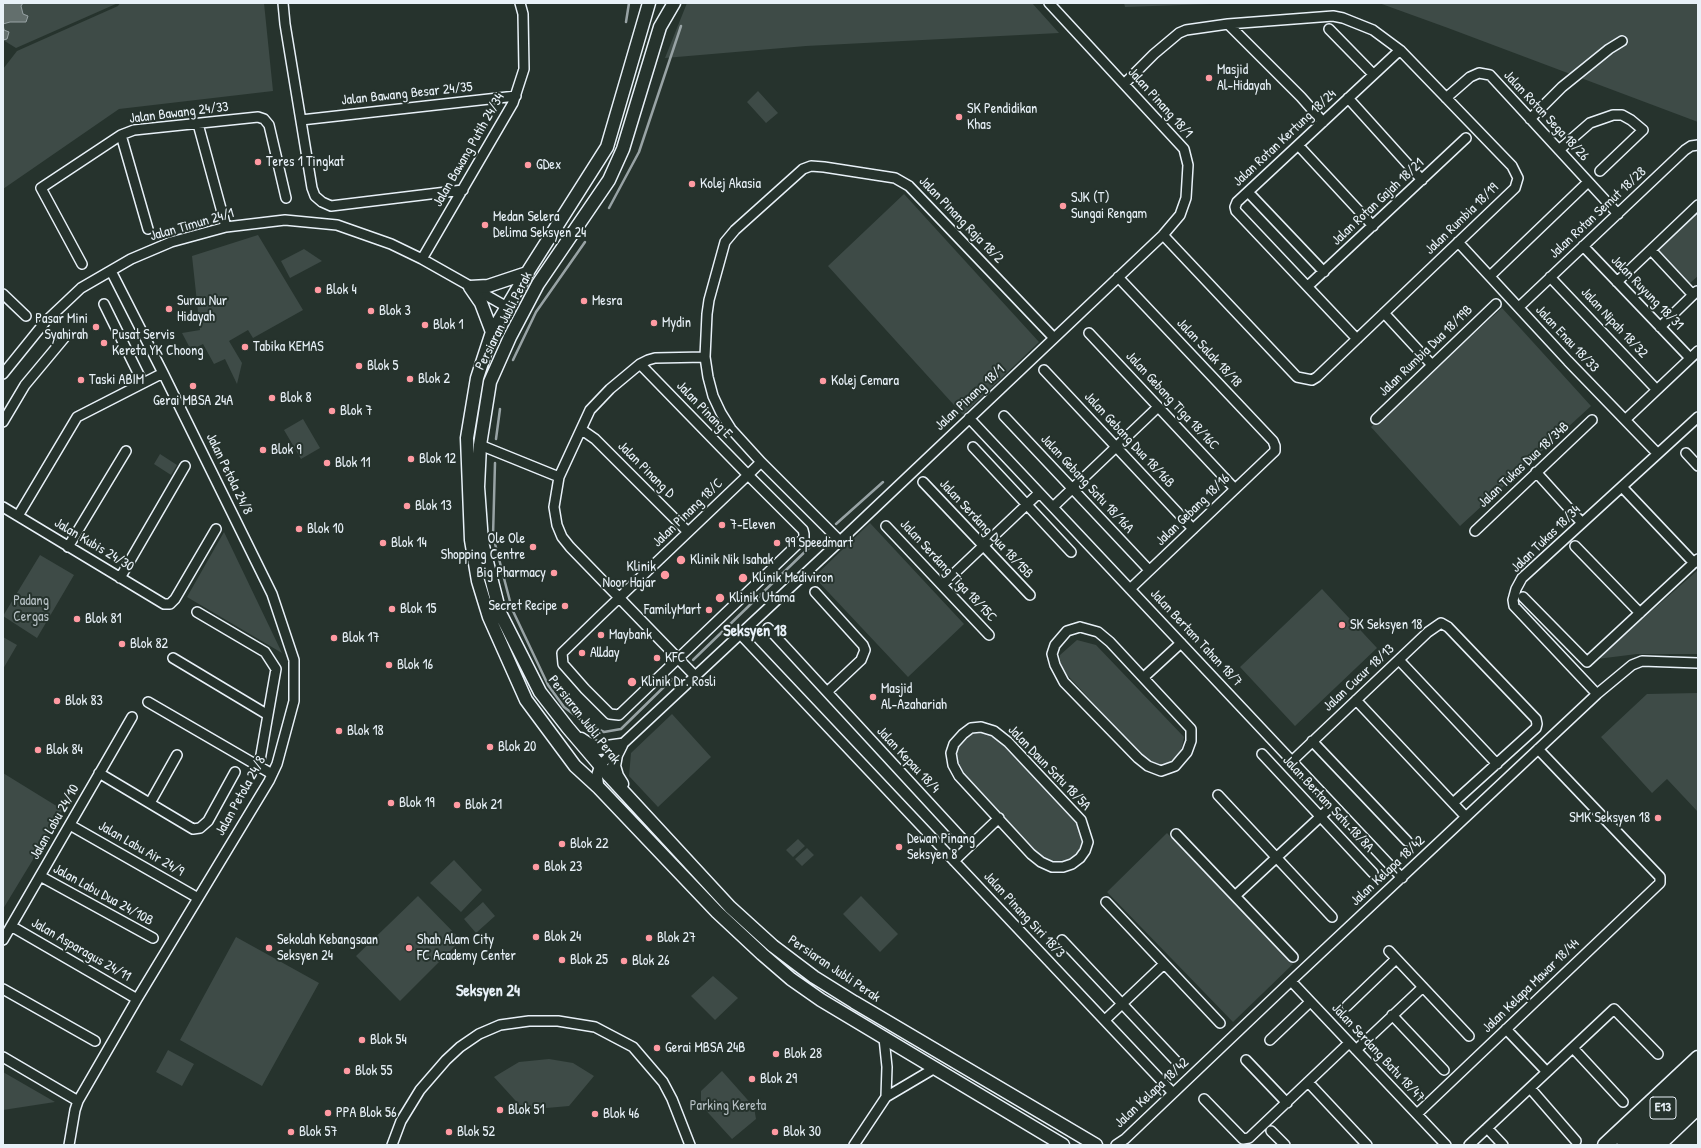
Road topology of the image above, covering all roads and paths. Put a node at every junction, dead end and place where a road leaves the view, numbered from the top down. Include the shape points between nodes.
1 (284, 3) edge
2 (520, 3) edge
3 (649, 3) edge
4 (674, 3) edge
5 (1049, 3) edge
6 (1228, 24) junction
7 (1329, 29) dead end
8 (1622, 42) dead end
9 (1400, 50) junction
10 (1373, 74) junction
11 (1124, 84) junction
12 (516, 96) junction
13 (1348, 98) junction
14 (1446, 98) junction
15 (1530, 119) junction
16 (300, 120) junction
17 (1323, 122) junction
18 (198, 124) junction
19 (121, 135) junction
20 (1466, 138) dead end
21 (1298, 145) junction
22 (1698, 145) edge
23 (1559, 150) junction
24 (1600, 171) dead end
25 (1422, 180) junction
26 (1588, 182) junction
27 (463, 190) junction
28 (1248, 192) junction
29 (286, 198) dead end
30 (1698, 204) edge
31 (1618, 214) junction
32 (1373, 226) junction
33 (226, 227) junction
34 (148, 229) dead end
35 (1163, 235) junction
36 (1458, 242) junction
37 (1583, 246) junction
38 (1651, 250) junction
39 (422, 259) junction
40 (82, 264) dead end
41 (111, 271) junction
42 (1324, 272) junction
43 (527, 273) junction
44 (1490, 276) junction
45 (1118, 277) junction
46 (1550, 277) junction
47 (1617, 282) junction
48 (538, 284) junction
49 (1308, 286) junction
50 (470, 287) junction
51 (1696, 292) edge
52 (3, 294) edge
53 (104, 304) dead end
54 (1496, 304) dead end
55 (1519, 306) junction
56 (507, 307) junction
57 (1384, 313) junction
58 (26, 316) dead end
59 (1660, 327) junction
60 (492, 332) junction
61 (1089, 333) dead end
62 (65, 337) dead end
63 (1054, 338) junction
64 (1357, 339) junction
65 (1698, 351) edge
66 (705, 357) junction
67 (1690, 358) junction
68 (640, 364) junction
69 (1432, 365) junction
70 (1044, 370) dead end
71 (3, 373) edge
72 (164, 373) junction
73 (143, 383) junction
74 (1656, 389) junction
75 (1158, 407) junction
76 (1004, 416) dead end
77 (1698, 417) edge
78 (969, 418) junction
79 (1376, 419) dead end
80 (1592, 420) dead end
81 (1625, 420) junction
82 (3, 422) edge
83 (582, 430) junction
84 (480, 445) junction
85 (1116, 447) junction
86 (972, 448) dead end
87 (126, 451) dead end
88 (1275, 451) joint
89 (1657, 453) junction
90 (1686, 453) dead end
91 (761, 462) junction
92 (185, 466) dead end
93 (1698, 466) edge
94 (1536, 472) junction
95 (748, 475) junction
96 (559, 477) junction
97 (923, 482) dead end
98 (1622, 487) junction
99 (1072, 488) junction
100 (1235, 489) junction
101 (1039, 493) junction
102 (1027, 505) junction
103 (3, 507) edge
104 (1053, 507) junction
105 (18, 516) junction
106 (1582, 523) junction
107 (886, 526) dead end
108 (216, 529) dead end
109 (1193, 529) junction
110 (1475, 531) dead end
111 (688, 532) junction
112 (840, 541) junction
113 (983, 546) junction
114 (1575, 546) dead end
115 (68, 547) junction
116 (1071, 552) dead end
117 (1696, 561) edge
118 (1150, 570) junction
119 (120, 578) junction
120 (942, 585) junction
121 (1130, 589) junction
122 (815, 592) dead end
123 (1030, 595) dead end
124 (620, 597) junction
125 (1523, 597) dead end
126 (196, 612) dead end
127 (1640, 614) junction
128 (768, 628) dead end
129 (740, 634) junction
130 (988, 635) dead end
131 (1181, 643) junction
132 (173, 658) dead end
133 (678, 658) junction
134 (1399, 660) junction
135 (1698, 663) edge
136 (696, 676) junction
137 (1144, 678) junction
138 (827, 692) junction
139 (1597, 694) junction
140 (1356, 700) junction
141 (148, 702) dead end
142 (268, 715) junction
143 (132, 717) dead end
144 (568, 728) junction
145 (1312, 741) junction
146 (621, 744) junction
147 (1538, 749) junction
148 (1262, 754) dead end
149 (177, 755) dead end
150 (1292, 761) junction
151 (1497, 764) junction
152 (600, 765) junction
153 (259, 766) junction
154 (235, 772) dead end
155 (99, 773) junction
156 (272, 774) junction
157 (599, 788) junction
158 (1218, 794) dead end
159 (631, 800) junction
160 (150, 803) junction
161 (1453, 803) junction
162 (1333, 805) junction
163 (1466, 817) junction
164 (999, 818) junction
165 (1321, 818) junction
166 (70, 825) junction
167 (1176, 834) dead end
168 (1407, 841) dead end
169 (969, 846) junction
170 (1277, 858) junction
171 (954, 861) junction
172 (1373, 873) dead end
173 (40, 876) junction
174 (1402, 878) junction
175 (1235, 896) junction
176 (198, 898) junction
177 (1106, 902) dead end
178 (1332, 917) dead end
179 (11, 926) junction
180 (153, 938) dead end
181 (3, 940) edge
182 (1062, 940) dead end
183 (1389, 951) dead end
184 (1293, 957) dead end
185 (1396, 959) junction
186 (1164, 964) junction
187 (1291, 981) junction
188 (1423, 987) junction
189 (3, 989) edge
190 (137, 999) junction
191 (1310, 1002) junction
192 (1122, 1004) junction
193 (1346, 1006) dead end
194 (1392, 1015) junction
195 (1105, 1020) junction
196 (1220, 1023) dead end
197 (1506, 1029) junction
198 (1469, 1036) dead end
199 (884, 1038) junction
200 (1270, 1040) dead end
201 (95, 1041) dead end
202 (1353, 1047) junction
203 (1573, 1048) junction
204 (1658, 1054) dead end
205 (3, 1057) edge
206 (1698, 1058) edge
207 (1246, 1060) dead end
208 (1177, 1062) dead end
209 (935, 1068) junction
210 (1444, 1070) dead end
211 (1547, 1072) junction
212 (1698, 1075) edge
213 (1308, 1082) junction
214 (1530, 1088) junction
215 (1698, 1090) edge
216 (1173, 1093) junction
217 (886, 1097) junction
218 (1204, 1099) dead end
219 (78, 1101) junction
220 (1623, 1102) dead end
221 (1287, 1103) junction
222 (1698, 1107) edge
223 (1417, 1114) junction
224 (1487, 1128) junction
225 (1271, 1131) dead end
226 (1655, 1139) edge
227 (1576, 1141) dead end
228 (1125, 1142) edge
229 (1631, 1144) edge
230 (69, 1145) edge
231 (392, 1145) edge
232 (690, 1145) edge
233 (854, 1145) edge
234 (1063, 1145) edge
235 (1096, 1145) edge
236 (1116, 1145) edge
237 (1285, 1145) edge
238 (1367, 1145) edge
239 (1446, 1145) edge
240 (1468, 1145) edge
241 (1503, 1145) edge
242 (1604, 1145) edge

1 - 16 street
2 - 12 street, Jalan Bawang Putih 24/34 via 523,14 524,69
3 - 43 main road, Persiaran Jubli Perak via 607,147
4 - 48 main road, Persiaran Jubli Perak via 660,27 623,149 609,180
5 - 11 street, Jalan Pinang 18/1
6 - 9 street, Jalan Rumbia 18/19 via 1333,16 1373,30
6 - 11 street, Jalan Rumbia 18/19 via 1182,31
6 - 17 street
7 - 10 street
8 - 15 street via 1562,87
9 - 10 street, Jalan Rotan Kertung 18/24
9 - 14 street, Jalan Rumbia 18/19
10 - 13 street, Jalan Rotan Kertung 18/24
11 - 35 street, Jalan Pinang 18/1 via 1174,137 1184,149 1186,156 1186,198 1180,215
12 - 16 street, Jalan Bawang Besar 24/35
12 - 27 street, Jalan Bawang Putih 24/34
13 - 17 street, Jalan Rotan Kertung 18/24
13 - 25 street
14 - 15 street, Jalan Rotan Sega 18/26 via 1470,77 1479,73 1490,76
14 - 36 street, Jalan Rumbia 18/19 via 1512,166 1518,178 1515,188
15 - 23 street, Jalan Rotan Sega 18/26
16 - 27 street via 312,188 315,196 331,206
17 - 21 street, Jalan Rotan Kertung 18/24
18 - 19 street, Jalan Bawang 24/33 via 134,130
18 - 29 street, Jalan Bawang 24/33 via 258,117 264,119 269,125
18 - 33 street
19 - 34 street
19 - 40 street, Jalan Bawang 24/33 via 41,188
20 - 25 street, Jalan Rotan Gajah 18/21
21 - 28 street, Jalan Rotan Kertung 18/24
21 - 32 street
22 - 31 street, Jalan Rotan Semut 18/28 via 1685,150
23 - 24 street via 1590,123 1613,115 1632,120 1643,130
23 - 26 street, Jalan Rotan Sega 18/26
25 - 32 street, Jalan Rotan Gajah 18/21
26 - 31 street, Jalan Rotan Sega 18/26
26 - 44 street
27 - 39 street, Jalan Bawang Putih 24/34
28 - 42 street
28 - 49 street, Jalan Rotan Kertung 18/24 via 1237,202 1236,211
30 - 38 street
31 - 37 street, Jalan Rotan Semut 18/28
32 - 42 street, Jalan Rotan Gajah 18/21
33 - 39 street, Jalan Timun 24/1 via 285,220 327,223 391,244
33 - 41 street, Jalan Timun 24/1 via 171,242 131,259
35 - 45 street, Jalan Pinang 18/1
35 - 64 street, Jalan Rumbia 18/19 via 1297,377 1312,380 1317,377
36 - 44 street, Jalan Enau 18/33
36 - 57 street, Jalan Rumbia 18/19
37 - 46 street, Jalan Rotan Semut 18/28
37 - 47 street, Jalan Ruyung 18/31
38 - 47 street
38 - 51 street
39 - 50 street, Jalan Timun 24/1
41 - 71 street, Jalan Timun 24/1 via 81,288 45,322
41 - 72 street, Jalan Petola 24/8
42 - 49 street, Jalan Rotan Gajah 18/21
43 - 50 main road via 493,285
43 - 56 main road, Persiaran Jubli Perak
44 - 55 street, Jalan Enau 18/33
45 - 63 street, Jalan Pinang 18/1
45 - 88 street, Jalan Salak 18/18 via 1273,441
46 - 55 street, Jalan Rotan Semut 18/28
46 - 74 street, Jalan Nipah 18/32
47 - 59 street, Jalan Ruyung 18/31
48 - 56 main road via 531,288 520,302
48 - 84 main road, Persiaran Jubli Perak via 490,382
49 - 64 street, Jalan Rotan Kertung 18/24
50 - 56 street, Jalan Timun 24/1
50 - 60 main road via 481,303
51 - 59 street
52 - 58 street
53 - 73 street
54 - 69 street, Jalan Rumbia Dua 18/19B
55 - 81 street, Jalan Enau 18/33
56 - 60 main road, Persiaran Jubli Perak
57 - 64 street, Jalan Rumbia 18/19
57 - 69 street
59 - 67 street, Jalan Ruyung 18/31
60 - 157 main road, Persiaran Jubli Perak via 477,378 468,438 471,540 478,581 489,617 526,700 575,766
61 - 75 street, Jalan Gebang Tiga 18/16C
62 - 82 street via 25,385
63 - 66 street, Jalan Pinang Raja 18/2 via 909,186 900,180 812,166 803,169 725,242 709,300
63 - 78 street, Jalan Pinang 18/1
65 - 67 street
66 - 68 street via 655,358
66 - 91 street, Jalan Pinang Raja 18/2 via 713,396 721,413 731,429
67 - 74 street
68 - 83 street via 590,410
68 - 95 street, Jalan Pinang E
69 - 79 street, Jalan Rumbia Dua 18/19B
70 - 85 street, Jalan Gebang Dua 18/16B
72 - 73 street
72 - 156 street, Jalan Petola 24/8 via 272,594 294,660 294,701
73 - 105 street via 77,417
74 - 81 street
75 - 85 street
75 - 100 street, Jalan Gebang Tiga 18/16C
76 - 99 street, Jalan Gebang Satu 18/16A
77 - 89 street, Jalan Tukas 18/34
78 - 101 street, Jalan Bertam Tahan 18/7
78 - 112 street, Jalan Pinang 18/1
80 - 94 street, Jalan Tukas Dua 18/34B
81 - 89 street, Jalan Enau 18/33
83 - 96 street
83 - 111 street, Jalan Pinang D via 595,439
84 - 96 street
84 - 144 main road, Persiaran Jubli Perak via 478,487 482,542 500,613 540,692
85 - 99 street
85 - 109 street, Jalan Gebang Dua 18/16B
86 - 102 street
87 - 115 street
88 - 100 street, Jalan Gebang 18/16
89 - 98 street, Jalan Tukas 18/34
90 - 93 street
91 - 95 street, Jalan Pinang 18/C
91 - 112 street, Jalan Pinang Raja 18/2
92 - 119 street
94 - 106 street
94 - 110 street, Jalan Tukas Dua 18/34B
95 - 111 street, Jalan Pinang 18/C
95 - 133 street, Jalan Pinang E via 803,530 804,538
96 - 124 street via 554,507 562,537
97 - 113 street, Jalan Serdang Dua 18/15B
98 - 106 street, Jalan Tukas 18/34
98 - 117 street
99 - 104 street
99 - 118 street, Jalan Gebang Satu 18/16A
100 - 109 street, Jalan Gebang 18/16
101 - 102 street
101 - 104 street, Jalan Bertam Tahan 18/7
102 - 113 street
102 - 116 street
103 - 105 street, Jalan Kubis 24/30
104 - 121 street, Jalan Bertam Tahan 18/7
105 - 115 street, Jalan Kubis 24/30
106 - 139 street, Jalan Tukas 18/34 via 1522,578 1513,600 1514,606 1529,623
107 - 120 street, Jalan Serdang Tiga 18/15C
108 - 119 street, Jalan Kubis 24/30 via 170,604 164,604
109 - 118 street, Jalan Gebang 18/16
111 - 124 street, Jalan Pinang 18/C
112 - 129 street, Jalan Pinang 18/1
113 - 120 street
113 - 123 street, Jalan Serdang Dua 18/15B
114 - 127 street
115 - 119 street, Jalan Kubis 24/30
117 - 127 street
118 - 121 street, Jalan Gebang 18/16
120 - 130 street, Jalan Serdang Tiga 18/15C
121 - 131 street, Jalan Bertam Tahan 18/7
122 - 138 street via 864,645 865,650 862,660
124 - 133 street
124 - 133 street, Jalan Pinang 18/C via 562,653 564,664 585,689 610,714 619,715
125 - 127 street via 1588,662
126 - 142 street via 265,652 276,669
128 - 138 street, Jalan Kepau 18/4
129 - 136 street, Jalan Pinang 18/1
129 - 171 street, Jalan Pinang Siri 18/3
131 - 137 street
131 - 150 street, Jalan Bertam Tahan 18/7
132 - 142 street
133 - 136 street
134 - 140 street, Jalan Cucur 18/13
134 - 151 street
134 - 151 street, Jalan Cucur 18/13 via 1441,623 1448,627 1536,719 1536,728
135 - 139 street, Jalan Kelapa 18/42 via 1642,661
136 - 146 street, Jalan Pinang 18/1
137 - 137 street via 1191,729 1191,741 1187,752 1175,766 1160,771 1138,758 1064,682 1052,654 1055,645 1067,631 1080,626 1098,632
138 - 169 street, Jalan Kepau 18/4
139 - 147 street, Jalan Kelapa 18/42
140 - 145 street, Jalan Cucur 18/13
140 - 161 street
141 - 153 street
142 - 153 street
143 - 155 street, Jalan Labu 24/10
144 - 146 main road via 585,742 599,748
144 - 152 main road, Persiaran Jubli Perak
145 - 150 street, Jalan Cucur 18/13
145 - 168 street
146 - 152 street, Jalan Pinang 18/1
146 - 159 main road via 614,769
147 - 163 street, Jalan Kelapa 18/42
147 - 197 street, Jalan Kelapa Mawar 18/44 via 1660,877 1660,883
148 - 165 street, Jalan Bertam Satu 18/8A
149 - 160 street
150 - 162 street, Jalan Bertam Tahan 18/7
151 - 161 street
152 - 157 street via 597,774
152 - 159 main road, Persiaran Jubli Perak
153 - 156 street
154 - 160 street via 208,821 200,828 193,829
155 - 160 street
155 - 166 street, Jalan Labu 24/10
156 - 176 street, Jalan Petola 24/8
157 - 199 main road, Persiaran Jubli Perak via 717,912 791,980
158 - 170 street
159 - 235 main road, Persiaran Jubli Perak via 730,907 794,963 854,1002
161 - 163 street
162 - 165 street
162 - 174 street, Jalan Bertam Tahan 18/7
163 - 174 street, Jalan Kelapa 18/42
164 - 164 street, Jalan Daun Satu 18/5A via 959,776 953,766 951,753 954,744 971,728 981,727 994,731 1004,739 1081,820 1088,842 1080,858 1072,864 1052,867 1031,854
164 - 169 street
165 - 170 street
165 - 172 street, Jalan Bertam Satu 18/8A
166 - 173 street, Jalan Labu 24/10
166 - 176 street, Jalan Labu Air 24/9
167 - 175 street
169 - 171 street
170 - 175 street
170 - 178 street
171 - 195 street, Jalan Pinang Siri 18/3
173 - 179 street, Jalan Labu 24/10
173 - 180 street, Jalan Labu Dua 24/10B
174 - 187 street, Jalan Kelapa 18/42
175 - 184 street
176 - 190 street, Jalan Petola 24/8
177 - 186 street
179 - 181 street, Jalan Labu 24/10
179 - 190 street, Jalan Asparagus 24/11
182 - 192 street
183 - 185 street
185 - 188 street
185 - 193 street
186 - 192 street
186 - 196 street
187 - 191 street, Jalan Serdang Batu 18/47
187 - 216 street, Jalan Kelapa 18/42
188 - 194 street
188 - 198 street
189 - 201 street
190 - 219 street, Jalan Petola 24/8
191 - 200 street
191 - 202 street, Jalan Serdang Batu 18/47
192 - 195 street
192 - 208 street
194 - 202 street
194 - 210 street
195 - 216 street, Jalan Pinang Siri 18/3
197 - 211 street
197 - 223 street, Jalan Kelapa Mawar 18/44
199 - 209 main road, Persiaran Jubli Perak
199 - 217 street via 887,1067
202 - 213 street
202 - 223 street, Jalan Serdang Batu 18/47
203 - 204 street via 1614,1009
203 - 211 street
203 - 220 street
205 - 219 street
206 - 242 highway
207 - 221 street
209 - 217 street
209 - 234 main road, Persiaran Jubli Perak
211 - 214 street
212 - 229 highway, E13
213 - 221 street
213 - 238 street
214 - 224 street
214 - 227 street
215 - 226 highway, E13
216 - 228 street, Jalan Kelapa 18/42
217 - 233 street
218 - 221 street via 1243,1139 1249,1138
219 - 230 street, Jalan Petola 24/8
222 - 226 highway
223 - 239 street, Jalan Serdang Batu 18/47
224 - 240 street
224 - 241 street
225 - 237 street
226 - 229 highway, E13
228 - 236 street, Jalan Kelapa 18/42
231 - 232 street via 401,1121 420,1090 460,1047 479,1034 500,1025 537,1021 594,1026 633,1048 663,1082

